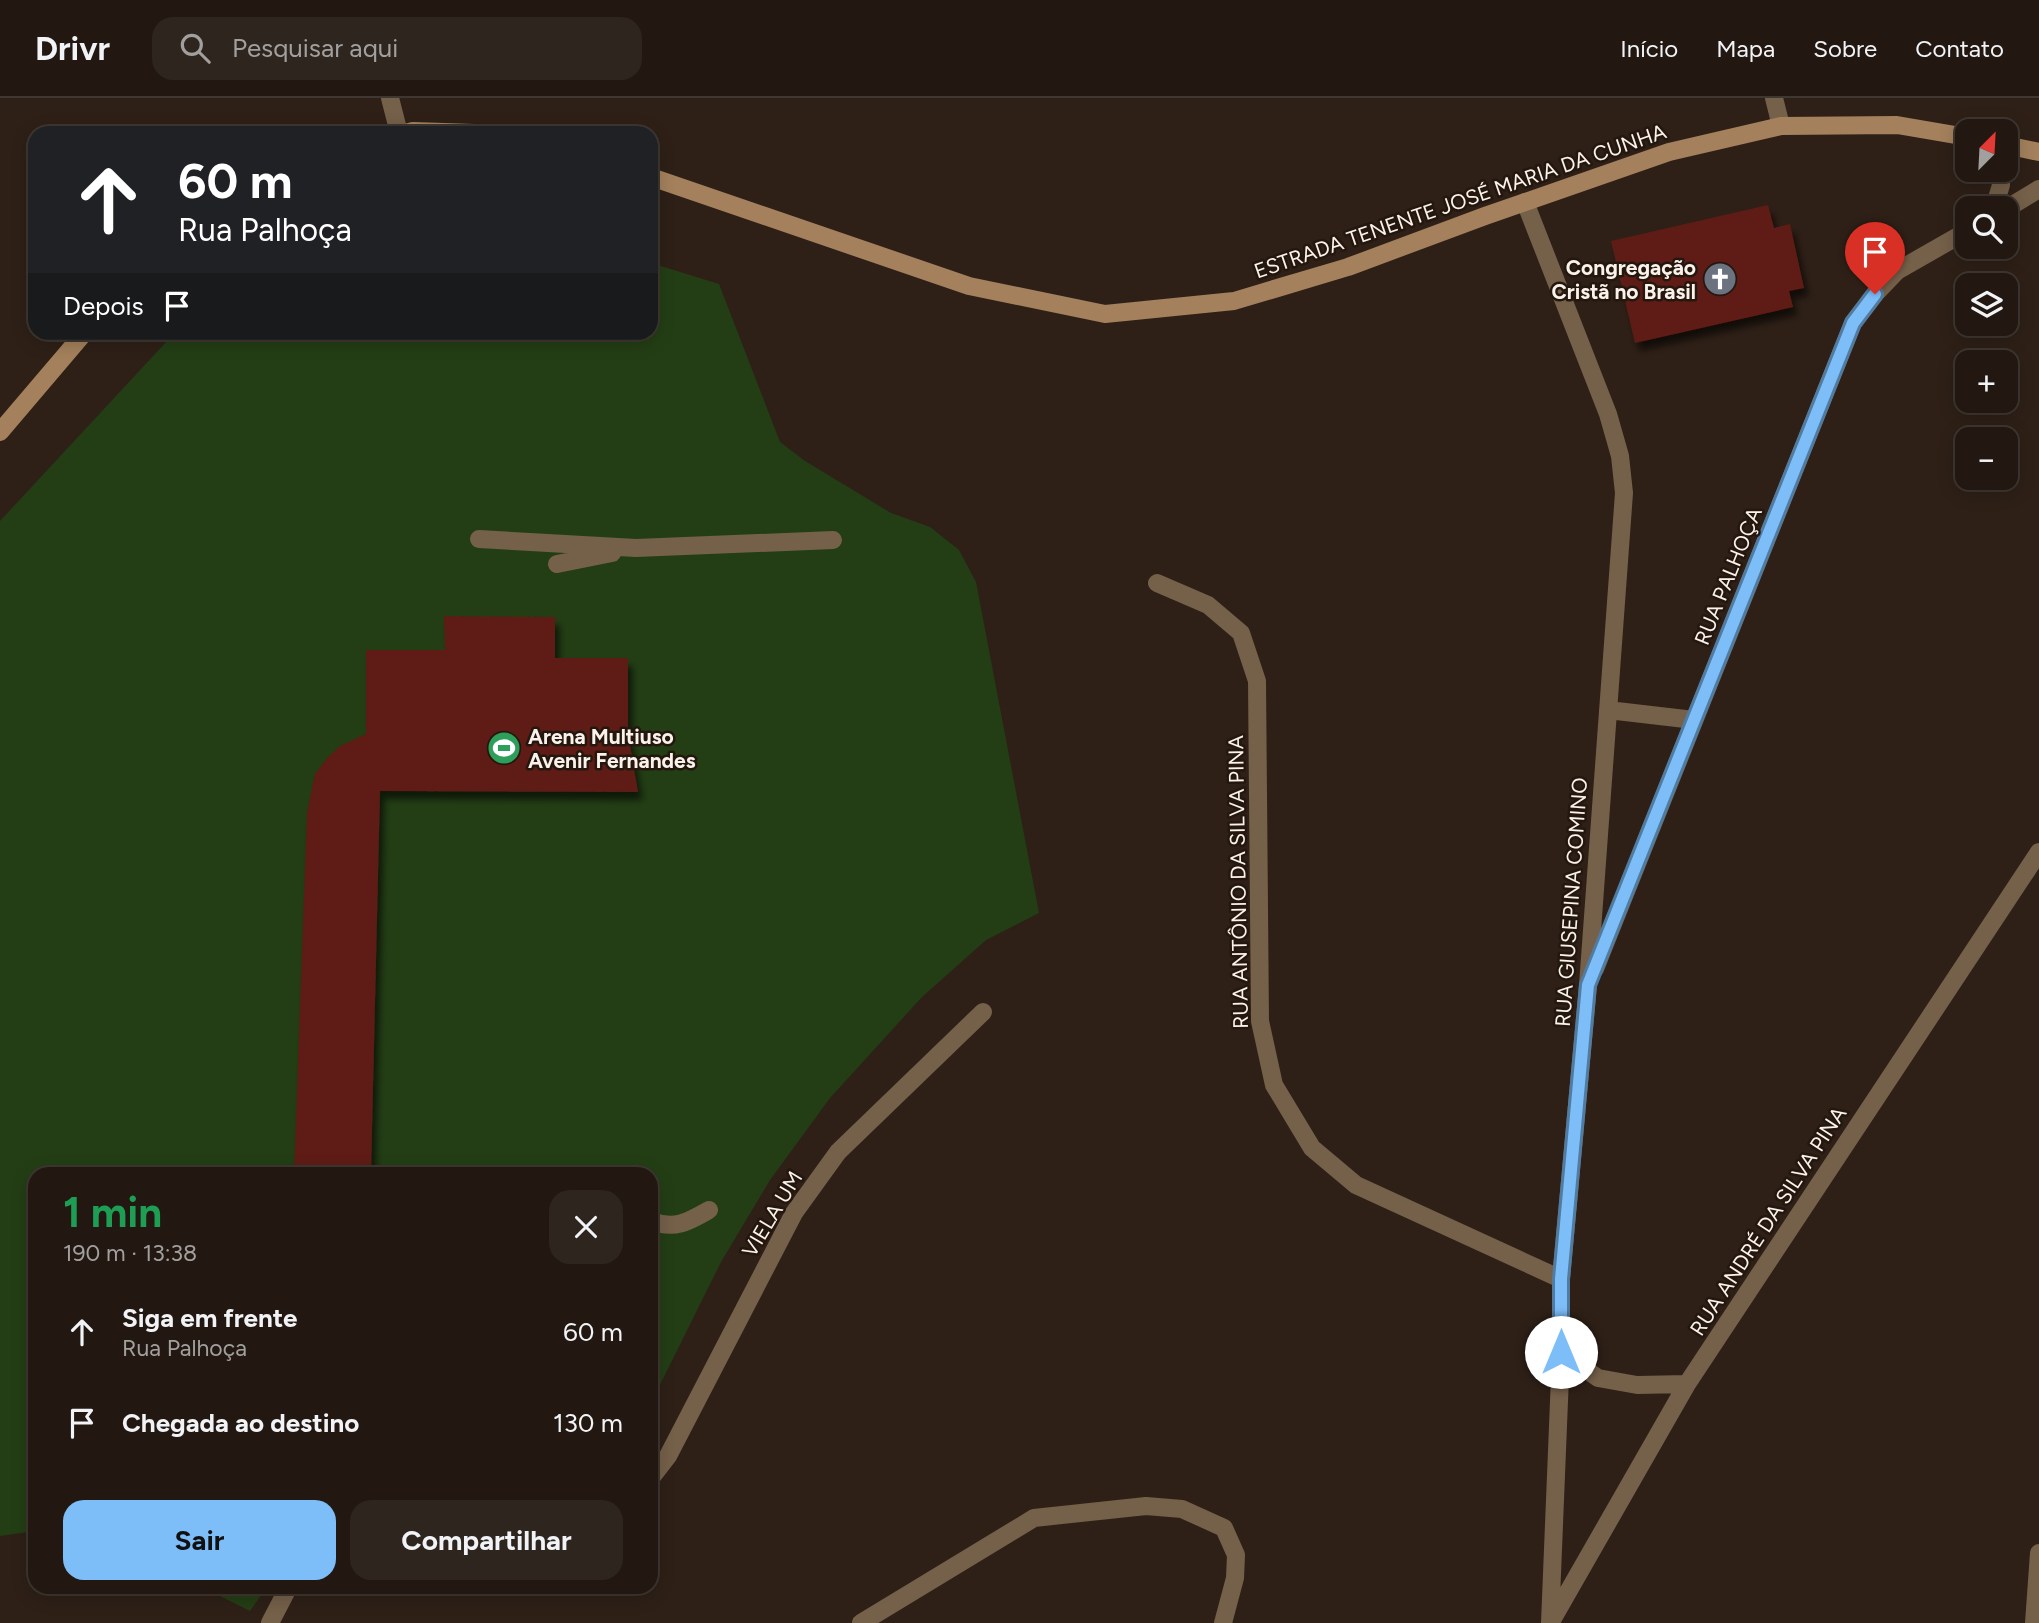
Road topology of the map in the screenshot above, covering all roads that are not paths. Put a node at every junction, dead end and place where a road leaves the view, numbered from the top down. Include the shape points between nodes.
1 (390, 98) edge
2 (1774, 98) edge
3 (397, 126) edge
4 (1781, 126) junction
5 (1955, 135) edge
6 (2018, 148) edge
7 (2039, 152) edge
8 (658, 179) edge
9 (2039, 189) edge
10 (1525, 202) junction
11 (2018, 202) edge
12 (1955, 238) edge
13 (78, 340) edge
14 (0, 432) edge
15 (479, 538) dead end
16 (833, 540) dead end
17 (636, 548) junction
18 (556, 564) dead end
19 (1157, 583) dead end
20 (1608, 710) junction
21 (1695, 720) junction
22 (2039, 852) edge
23 (1588, 985) junction
24 (983, 1012) dead end
25 (709, 1210) dead end
26 (658, 1223) edge
27 (1561, 1279) junction
28 (1561, 1352) junction
29 (1687, 1384) junction
30 (658, 1469) edge
31 (2039, 1553) edge
32 (285, 1594) edge
33 (270, 1623) edge
34 (861, 1623) edge
35 (1223, 1623) edge
36 (1550, 1623) edge
37 (2034, 1623) edge

1 - 3 street
2 - 4 street
4 - 5 main road, ESTRADA TENENTE JOSÉ MARIA DA CUNHA via 1897,125
4 - 10 main road, ESTRADA TENENTE JOSÉ MARIA DA CUNHA via 1669,152
6 - 7 main road
8 - 10 main road, ESTRADA TENENTE JOSÉ MARIA DA CUNHA via 969,286 1105,314 1234,301 1348,267
9 - 11 street
10 - 20 street, RUA GIUSEPINA COMINO via 1620,456 1624,493
12 - 21 street, RUA PALHOÇA via 1897,271 1853,323
13 - 14 main road
15 - 17 street
16 - 17 street
17 - 18 street
19 - 27 street, RUA ANTÔNIO DA SILVA PINA via 1208,605 1241,633 1257,681 1260,1021 1274,1085 1311,1148 1356,1185
20 - 21 street
20 - 23 street, RUA GIUSEPINA COMINO
21 - 23 street, RUA PALHOÇA
22 - 29 street, RUA ANDRÉ DA SILVA PINA
23 - 27 street, RUA GIUSEPINA COMINO
24 - 30 street, VIELA UM via 838,1152 794,1213
25 - 26 street via 685,1224
27 - 28 street, RUA GIUSEPINA COMINO
28 - 29 street via 1598,1378 1637,1385
28 - 36 street, RUA GIUSEPINA COMINO
29 - 36 street, RUA ANDRÉ DA SILVA PINA
31 - 37 street
32 - 33 street
34 - 35 street via 1034,1518 1146,1506 1182,1509 1224,1528 1236,1555

